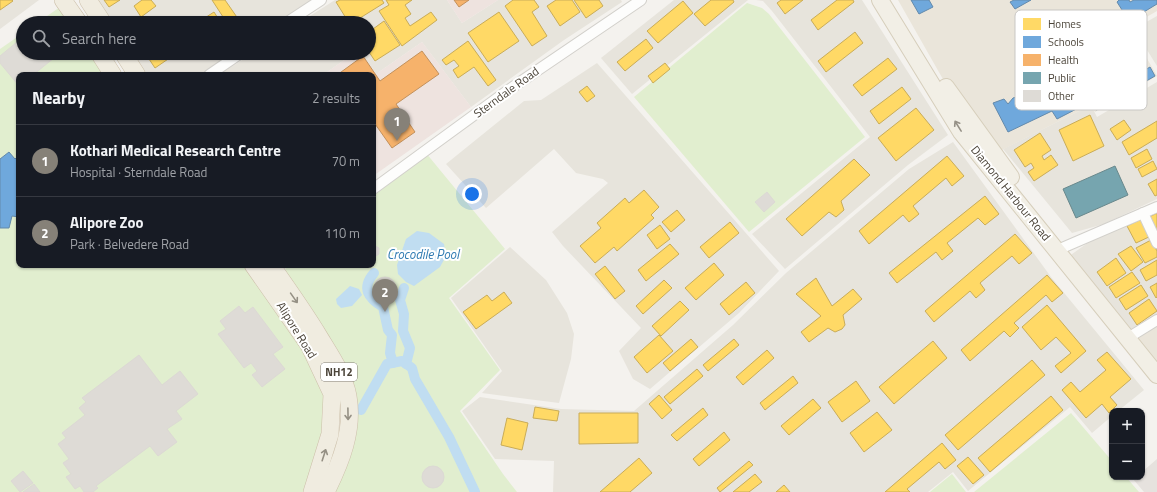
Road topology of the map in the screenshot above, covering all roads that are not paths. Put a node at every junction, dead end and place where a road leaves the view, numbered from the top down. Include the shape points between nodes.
1 (64, 0) edge
2 (88, 0) edge
3 (321, 0) edge
4 (641, 0) edge
5 (880, 0) edge
6 (890, 0) edge
7 (74, 16) edge
8 (98, 16) edge
9 (297, 16) edge
10 (103, 60) edge
11 (127, 60) edge
12 (232, 60) edge
13 (111, 72) edge
14 (135, 72) edge
15 (214, 72) edge
16 (376, 187) edge
17 (1157, 207) edge
18 (1143, 213) junction
19 (1157, 243) edge
20 (1062, 248) junction
21 (266, 268) edge
22 (266, 268) edge
23 (1157, 320) edge
24 (1131, 336) junction
25 (1157, 366) edge
26 (1157, 375) edge
27 (312, 492) edge
28 (326, 492) edge

1 - 7 highway
2 - 8 highway
3 - 9 street
4 - 16 street, Sterndale Road via 520,82
26 -> 5 main road, Diamond Harbour Road via 961,132
6 - 20 main road, Diamond Harbour Road via 955,100
10 - 13 highway
11 - 14 highway
12 - 15 street
17 - 18 street
18 - 19 street
18 - 20 street
20 - 24 main road, Diamond Harbour Road
27 -> 21 highway, Alipore Road / NH12 via 330,434 332,394 309,345
22 -> 28 highway, NH12 via 302,309 337,366 348,395 347,438 341,460
23 - 24 street
24 - 25 main road, Diamond Harbour Road

